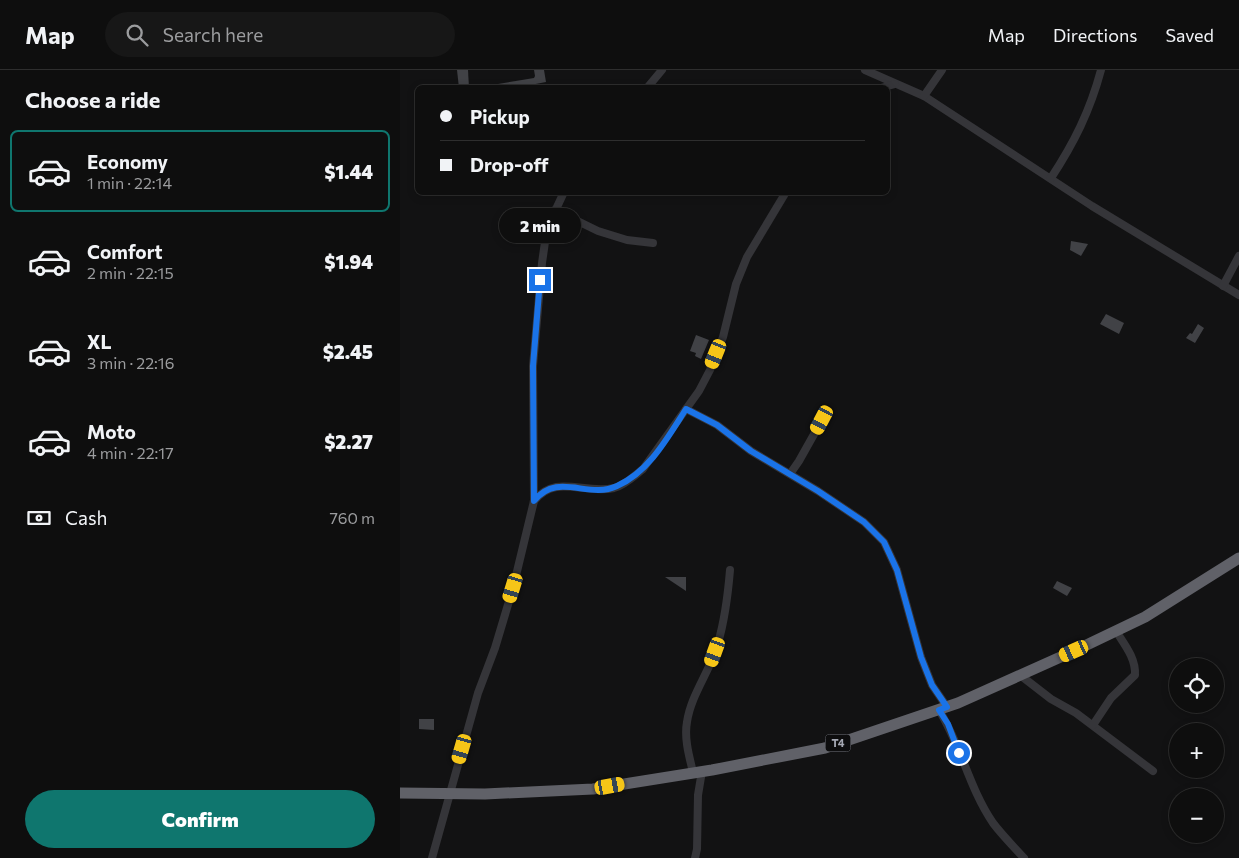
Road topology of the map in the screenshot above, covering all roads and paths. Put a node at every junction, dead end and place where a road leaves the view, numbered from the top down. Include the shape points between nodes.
1 (662, 70) edge
2 (865, 70) edge
3 (942, 70) edge
4 (1101, 70) edge
5 (896, 84) junction
6 (650, 85) edge
7 (890, 86) edge
8 (924, 96) junction
9 (1051, 178) junction
10 (562, 195) edge
11 (784, 195) edge
12 (555, 210) junction
13 (653, 243) dead end
14 (1239, 256) edge
15 (1223, 286) junction
16 (1239, 295) edge
17 (686, 409) junction
18 (822, 420) dead end
19 (790, 474) junction
20 (534, 501) junction
21 (1239, 558) edge
22 (730, 570) dead end
23 (1116, 631) junction
24 (1020, 675) junction
25 (943, 708) junction
26 (1093, 725) junction
27 (698, 771) junction
28 (1152, 771) dead end
29 (400, 793) edge
30 (450, 794) junction
31 (432, 858) edge
32 (695, 858) edge
33 (1024, 858) edge

1 - 6 street
2 - 5 street
3 - 8 street
4 - 9 street via 1082,127
5 - 7 street
5 - 8 street
8 - 9 street
9 - 15 street
10 - 12 street
11 - 17 street via 747,257 736,284 723,338 699,392
12 - 13 street via 598,231 627,240
12 - 20 street via 546,235 542,263 533,366
14 - 15 street
15 - 16 street
17 - 19 street via 717,425 751,451
17 - 20 street via 643,469 631,479 615,488 593,491 555,487 539,494
18 - 19 street
19 - 25 street via 864,522 884,542 897,570 921,657
20 - 30 street via 513,588 478,692
21 - 23 highway, T4 via 1146,617
22 - 27 street via 718,643 686,724 688,753
23 - 24 highway, T4
23 - 26 street via 1131,655 1135,675 1111,698
24 - 25 highway, T4
24 - 26 street
25 - 27 highway, T4 via 825,748
25 - 33 street via 979,798 993,823
26 - 28 street
27 - 30 highway, T4 via 593,788
27 - 32 street
29 - 30 highway, T4
30 - 31 street

